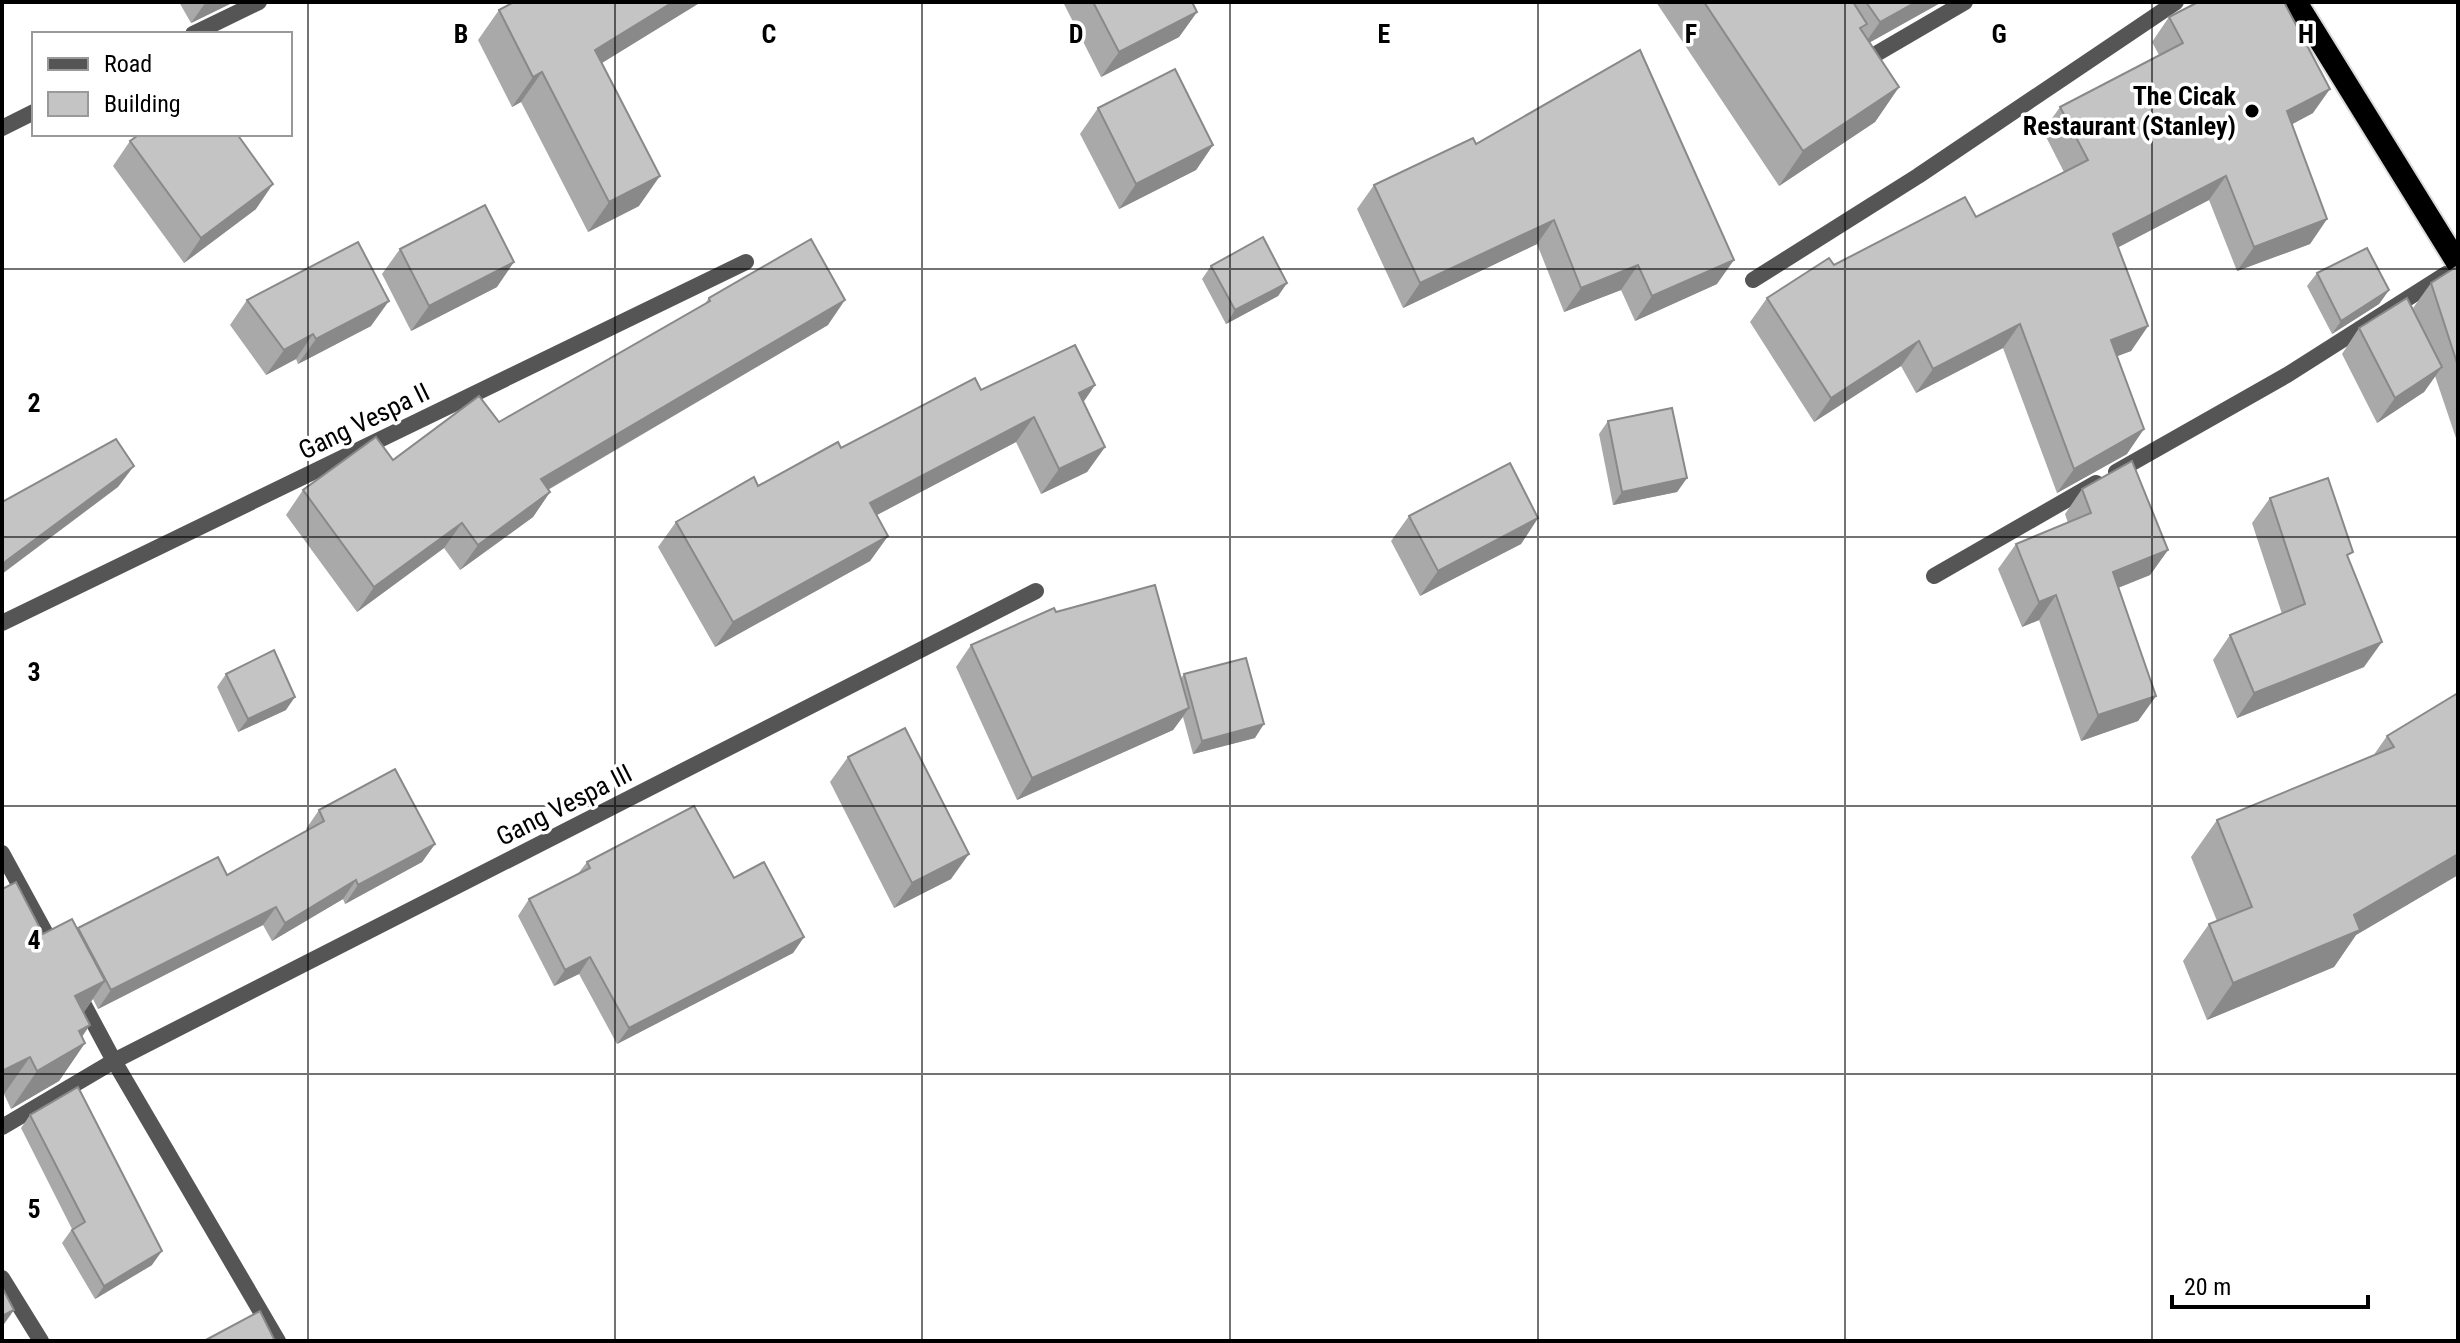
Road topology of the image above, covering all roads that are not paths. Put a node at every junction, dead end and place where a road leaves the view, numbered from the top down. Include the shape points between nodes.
1 (259, 2) edge
2 (1965, 2) edge
3 (2176, 2) edge
4 (2296, 2) edge
5 (197, 32) edge
6 (1843, 38) edge
7 (32, 113) edge
8 (2, 128) edge
9 (746, 262) dead end
10 (2458, 265) edge
11 (1753, 280) dead end
12 (1934, 576) dead end
13 (1036, 591) dead end
14 (2, 623) edge
15 (2, 853) edge
16 (114, 1061) junction
17 (2, 1127) edge
18 (2, 1278) edge
19 (41, 1341) edge
20 (278, 1341) edge

1 - 5 street
2 - 6 street via 1876,54 1861,58
3 - 11 street
4 - 10 highway
7 - 8 street
9 - 14 street, Gang Vespa II
10 - 12 street via 2287,375
13 - 16 street, Gang Vespa III
15 - 16 street
16 - 17 street, Gang Vespa III
16 - 20 street
18 - 19 street

